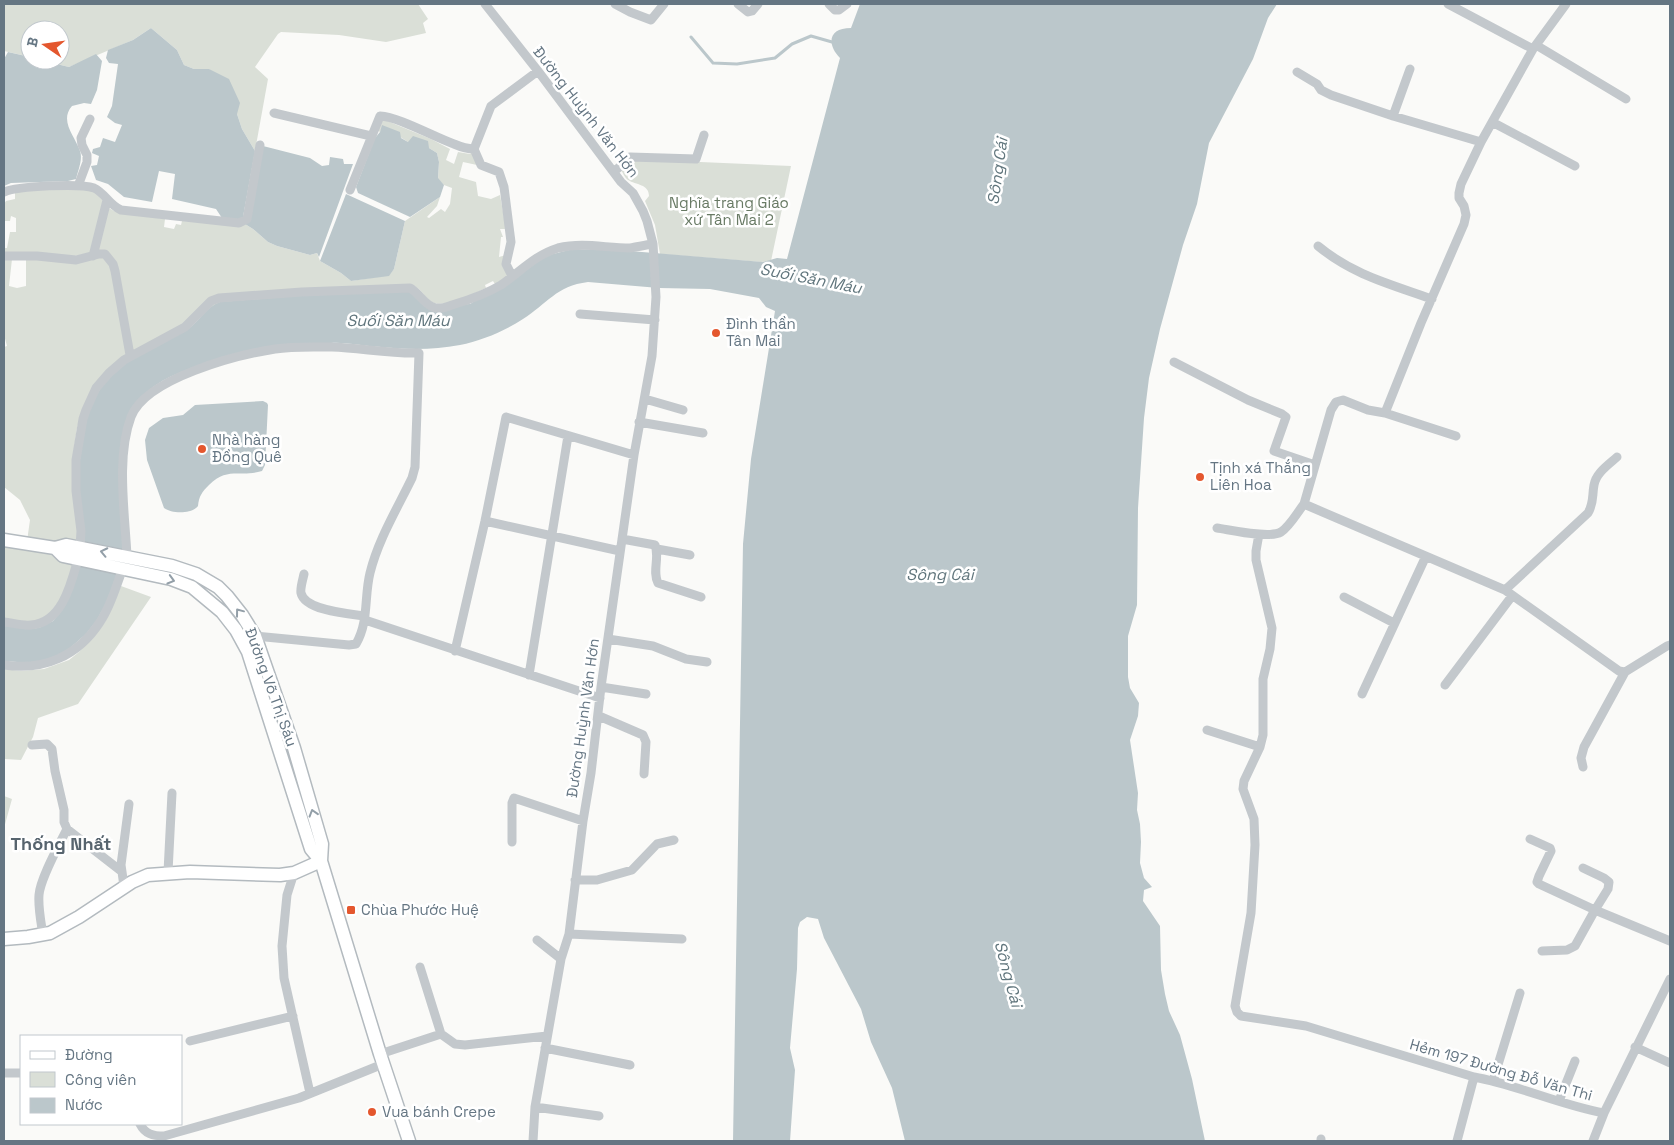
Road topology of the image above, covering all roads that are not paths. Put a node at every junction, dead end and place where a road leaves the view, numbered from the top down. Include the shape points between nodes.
1 (484, 4) edge
2 (616, 4) edge
3 (664, 4) edge
4 (738, 4) edge
5 (758, 4) edge
6 (828, 4) edge
7 (847, 4) edge
8 (1448, 4) edge
9 (1566, 4) edge
10 (1535, 47) junction
11 (1410, 69) dead end
12 (538, 71) junction
13 (1297, 72) dead end
14 (1626, 99) dead end
15 (274, 113) dead end
16 (1394, 116) junction
17 (90, 119) dead end
18 (1492, 122) junction
19 (704, 135) dead end
20 (370, 136) junction
21 (1481, 142) junction
22 (260, 144) dead end
23 (474, 149) junction
24 (1575, 166) dead end
25 (614, 172) junction
26 (78, 186) junction
27 (350, 190) dead end
28 (4, 192) edge
29 (107, 200) junction
30 (653, 244) junction
31 (1318, 246) dead end
32 (4, 256) edge
33 (93, 256) junction
34 (512, 276) junction
35 (1432, 299) junction
36 (580, 314) dead end
37 (655, 320) junction
38 (130, 355) junction
39 (1174, 362) dead end
40 (645, 399) junction
41 (682, 410) dead end
42 (1385, 413) junction
43 (639, 422) junction
44 (703, 433) dead end
45 (568, 436) junction
46 (1456, 436) dead end
47 (634, 455) junction
48 (1617, 457) dead end
49 (1315, 465) junction
50 (1304, 504) junction
51 (485, 522) junction
52 (1217, 528) dead end
53 (1259, 534) junction
54 (552, 536) junction
55 (622, 539) junction
56 (4, 540) edge
57 (657, 549) junction
58 (620, 552) junction
59 (79, 553) junction
60 (690, 555) dead end
61 (1426, 556) junction
62 (125, 562) junction
63 (304, 574) dead end
64 (1509, 593) junction
65 (701, 597) dead end
66 (1344, 597) dead end
67 (365, 618) junction
68 (4, 622) edge
69 (1394, 623) junction
70 (255, 636) junction
71 (608, 639) junction
72 (1670, 646) edge
73 (455, 651) junction
74 (708, 662) dead end
75 (4, 665) edge
76 (1625, 672) junction
77 (529, 675) junction
78 (1445, 685) dead end
79 (601, 688) junction
80 (646, 694) dead end
81 (1362, 694) dead end
82 (600, 698) junction
83 (599, 716) junction
84 (1207, 730) dead end
85 (32, 745) dead end
86 (1260, 747) junction
87 (1583, 767) dead end
88 (644, 774) dead end
89 (172, 793) dead end
90 (129, 804) dead end
91 (583, 821) junction
92 (67, 829) junction
93 (1530, 839) dead end
94 (674, 840) dead end
95 (512, 842) dead end
96 (321, 861) junction
97 (1583, 868) dead end
98 (121, 870) junction
99 (168, 872) junction
100 (294, 873) junction
101 (575, 880) junction
102 (124, 886) junction
103 (1595, 910) junction
104 (569, 934) junction
105 (43, 935) junction
106 (4, 939) edge
107 (682, 939) dead end
108 (537, 940) dead end
109 (1670, 941) edge
110 (1542, 951) dead end
111 (561, 959) junction
112 (420, 967) dead end
113 (1670, 979) edge
114 (1520, 993) dead end
115 (293, 1016) junction
116 (441, 1034) junction
117 (547, 1036) junction
118 (190, 1041) dead end
119 (1635, 1047) junction
120 (545, 1048) junction
121 (381, 1059) junction
122 (1575, 1061) dead end
123 (1670, 1063) edge
124 (630, 1065) dead end
125 (4, 1073) edge
126 (20, 1073) edge
127 (1474, 1077) junction
128 (1492, 1080) junction
129 (310, 1093) junction
130 (1559, 1100) junction
131 (535, 1107) junction
132 (1604, 1113) junction
133 (599, 1116) dead end
134 (140, 1125) edge
135 (409, 1141) edge
136 (533, 1141) edge
137 (1457, 1141) edge
138 (1593, 1141) edge

1 - 12 street, Đường Huỳnh Văn Hớn
2 - 3 street via 651,20
4 - 5 street via 748,12
6 - 7 street via 835,10
8 - 10 street
9 - 10 street
10 - 14 street
10 - 18 street
11 - 16 street
12 - 23 street via 491,106
12 - 25 street, Đường Huỳnh Văn Hớn
13 - 16 street via 1322,90
15 - 20 street
16 - 21 street
17 - 26 street via 81,138 87,162
18 - 21 street
18 - 24 street
19 - 25 street via 696,159 630,157
20 - 23 street via 378,119 383,116
20 - 27 street
21 - 35 street via 1459,193 1466,215 1464,224
22 - 29 street via 247,219 239,223 130,212 116,208
23 - 34 street via 481,165 497,170 503,182 511,242 506,264
25 - 30 street, Đường Huỳnh Văn Hớn via 633,193 643,211
26 - 28 street
26 - 29 street via 97,190
29 - 33 street
30 - 34 street via 631,248 573,245 540,255
30 - 37 street, Đường Huỳnh Văn Hớn
31 - 35 street via 1353,270
32 - 33 street via 76,260
33 - 38 street via 105,254 113,264
34 - 38 street via 469,300 442,308 434,308 410,288 219,298 211,301 185,327
35 - 42 street
36 - 37 street
37 - 40 street, Đường Huỳnh Văn Hớn
38 - 59 street via 100,382 81,425 76,477 82,542
39 - 49 street via 1282,414 1286,418 1274,452
40 - 41 street
40 - 43 street, Đường Huỳnh Văn Hớn
42 - 46 street
42 - 49 street via 1343,400 1336,402
43 - 44 street
43 - 47 street, Đường Huỳnh Văn Hớn
45 - 47 street
45 - 51 street via 506,417
45 - 54 street
47 - 55 street, Đường Huỳnh Văn Hớn
48 - 64 street via 1599,474 1588,512
49 - 50 street
50 - 53 street via 1281,532
50 - 61 street
51 - 54 street
51 - 73 street
52 - 53 street
53 - 86 street via 1256,560 1272,628 1263,679 1264,721
54 - 58 street
54 - 77 street
55 - 57 street via 652,543
55 - 58 street, Đường Huỳnh Văn Hớn
56 - 59 main road via 55,548 64,556
57 - 60 street
57 - 65 street via 658,583
58 - 71 street, Đường Huỳnh Văn Hớn
59 - 62 main road
59 - 68 street via 66,594 51,618 25,626
61 - 64 street
61 - 69 street
62 - 67 street via 122,462 126,431 132,414 152,392 195,370 276,349 331,347 419,354 415,466 375,557
70 -> 62 main road, Đường Võ Thị Sáu via 227,596 196,574 172,566
62 - 75 street via 100,622 72,652 54,662 30,666
62 -> 96 main road, Đường Võ Thị Sáu via 192,586 213,603 236,630 259,684 311,849
63 - 67 street via 301,592 311,604
64 - 76 street via 1619,671
64 - 78 street
66 - 69 street
67 - 70 street via 356,644
67 - 73 street
69 - 81 street
96 -> 70 main road, Đường Võ Thị Sáu via 322,844 294,748
71 - 74 street via 653,646 686,659
71 - 79 street, Đường Huỳnh Văn Hớn
72 - 76 street
73 - 77 street
76 - 87 street via 1584,747
77 - 82 street
79 - 80 street
79 - 82 street, Đường Huỳnh Văn Hớn
82 - 83 street, Đường Huỳnh Văn Hớn
83 - 88 street via 643,735 646,742
83 - 91 street, Đường Huỳnh Văn Hớn
84 - 86 street
85 - 92 street via 47,744 52,749
86 - 127 street, Hẻm 197 Đường Đỗ Văn Thi via 1243,789 1254,819 1255,845 1251,913 1237,1012 1241,1016 1289,1022 1334,1034
89 - 99 street
90 - 98 street
91 - 95 street via 514,798
91 - 101 street, Đường Huỳnh Văn Hớn
92 - 98 street
92 - 105 street via 39,891
93 - 103 street via 1550,848 1551,852 1537,882
94 - 101 street via 657,844 632,870 597,880
96 - 100 main road
96 - 121 main road, Đường Võ Thị Sáu
97 - 103 street via 1609,882
98 - 102 street
99 - 100 main road
99 - 102 main road via 148,875
100 - 115 street via 287,895 282,946 284,978
101 - 104 street, Đường Huỳnh Văn Hớn
102 - 105 main road via 79,917
103 - 109 street
103 - 110 street via 1575,946 1567,950
104 - 107 street
104 - 111 street, Đường Huỳnh Văn Hớn
105 - 106 main road
108 - 111 street
111 - 117 street, Đường Huỳnh Văn Hớn
112 - 116 street
113 - 119 street, Hẻm 197 Đường Đỗ Văn Thi
114 - 128 street
115 - 118 street
115 - 129 street
116 - 117 street via 455,1044 465,1045
116 - 121 street
117 - 120 street, Đường Huỳnh Văn Hớn
119 - 123 street
119 - 132 street, Hẻm 197 Đường Đỗ Văn Thi
120 - 124 street
120 - 131 street, Đường Huỳnh Văn Hớn
121 - 129 street
121 - 135 main road, Đường Võ Thị Sáu
122 - 130 street
125 - 126 street
127 - 128 street, Hẻm 197 Đường Đỗ Văn Thi
127 - 137 street
128 - 130 street, Hẻm 197 Đường Đỗ Văn Thi
129 - 134 street via 164,1136 144,1132
130 - 132 street, Hẻm 197 Đường Đỗ Văn Thi
131 - 133 street
131 - 136 street, Đường Huỳnh Văn Hớn
132 - 138 street

